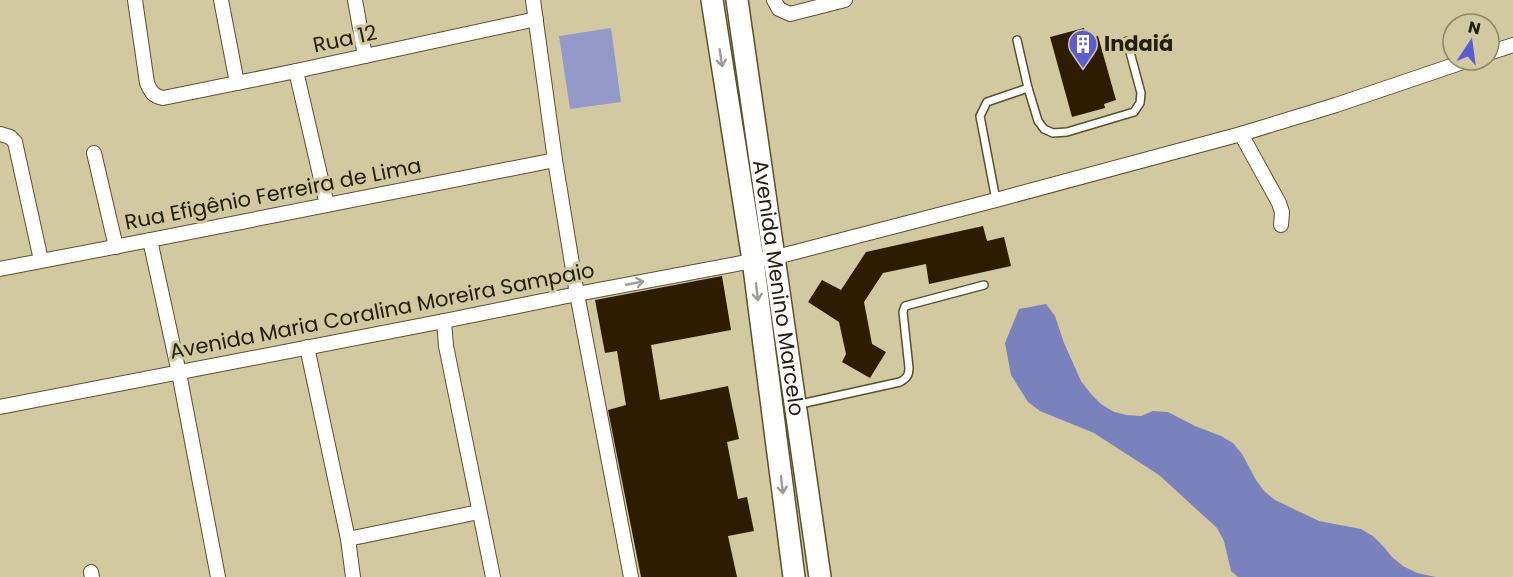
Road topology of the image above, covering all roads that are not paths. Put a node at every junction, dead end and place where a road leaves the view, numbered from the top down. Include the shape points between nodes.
1 (135, 0) edge
2 (221, 0) edge
3 (355, 0) edge
4 (533, 0) edge
5 (712, 0) edge
6 (737, 0) edge
7 (749, 0) edge
8 (774, 0) edge
9 (845, 0) edge
10 (536, 19) junction
11 (1017, 40) dead end
12 (1128, 41) dead end
13 (365, 56) junction
14 (1441, 69) edge
15 (296, 71) junction
16 (237, 83) junction
17 (1028, 88) junction
18 (0, 134) edge
19 (1241, 134) junction
20 (94, 153) dead end
21 (555, 160) junction
22 (996, 200) junction
23 (327, 205) junction
24 (1281, 225) dead end
25 (150, 240) junction
26 (116, 247) junction
27 (770, 258) junction
28 (41, 260) junction
29 (0, 268) edge
30 (984, 285) dead end
31 (578, 294) junction
32 (444, 321) junction
33 (307, 347) junction
34 (179, 373) junction
35 (790, 373) junction
36 (805, 403) junction
37 (0, 408) edge
38 (776, 436) junction
39 (479, 512) junction
40 (348, 538) junction
41 (218, 577) edge
42 (353, 577) edge
43 (493, 577) edge
44 (631, 577) edge
45 (794, 577) edge
46 (820, 577) edge
47 (832, 577) edge

1 - 16 street, Rua 12 via 147,83 155,96 163,98
2 - 16 street
3 - 13 street
4 - 10 street
5 -> 27 main road
6 - 27 main road, Avenida Menino Marcelo
7 - 27 main road, Avenida Menino Marcelo
8 - 9 street via 790,14
10 - 13 street, Rua 12
10 - 21 street
11 - 17 lane
12 - 17 lane via 1141,93 1134,112 1053,133 1038,121
13 - 15 street, Rua 12
14 - 19 street, Avenida Maria Coralina Moreira Sampaio
15 - 16 street, Rua 12
15 - 23 street
17 - 22 lane via 987,102 980,116
18 - 28 street via 15,142
19 - 22 street, Avenida Maria Coralina Moreira Sampaio
19 - 24 street via 1279,203
20 - 26 street
21 - 23 street, Rua Efigênio Ferreira de Lima
21 - 31 street
22 - 27 street, Avenida Maria Coralina Moreira Sampaio
23 - 25 street, Rua Efigênio Ferreira de Lima
25 - 26 street, Rua Efigênio Ferreira de Lima
25 - 34 street
26 - 28 street, Rua Efigênio Ferreira de Lima
31 -> 27 street, Avenida Maria Coralina Moreira Sampaio
27 - 35 main road, Avenida Menino Marcelo
27 - 36 main road, Avenida Menino Marcelo
27 -> 38 main road
28 - 29 street, Rua Efigênio Ferreira de Lima
30 - 36 lane via 905,306 909,368 906,379
31 - 32 street, Avenida Maria Coralina Moreira Sampaio
31 - 44 street
32 - 33 street, Avenida Maria Coralina Moreira Sampaio
32 - 39 street
33 - 34 street, Avenida Maria Coralina Moreira Sampaio
33 - 40 street
34 - 37 street, Avenida Maria Coralina Moreira Sampaio
34 - 41 street
35 - 38 main road
35 - 46 main road, Avenida Menino Marcelo
36 - 47 main road, Avenida Menino Marcelo
38 -> 45 main road
39 - 40 street
39 - 43 street
40 - 42 street

